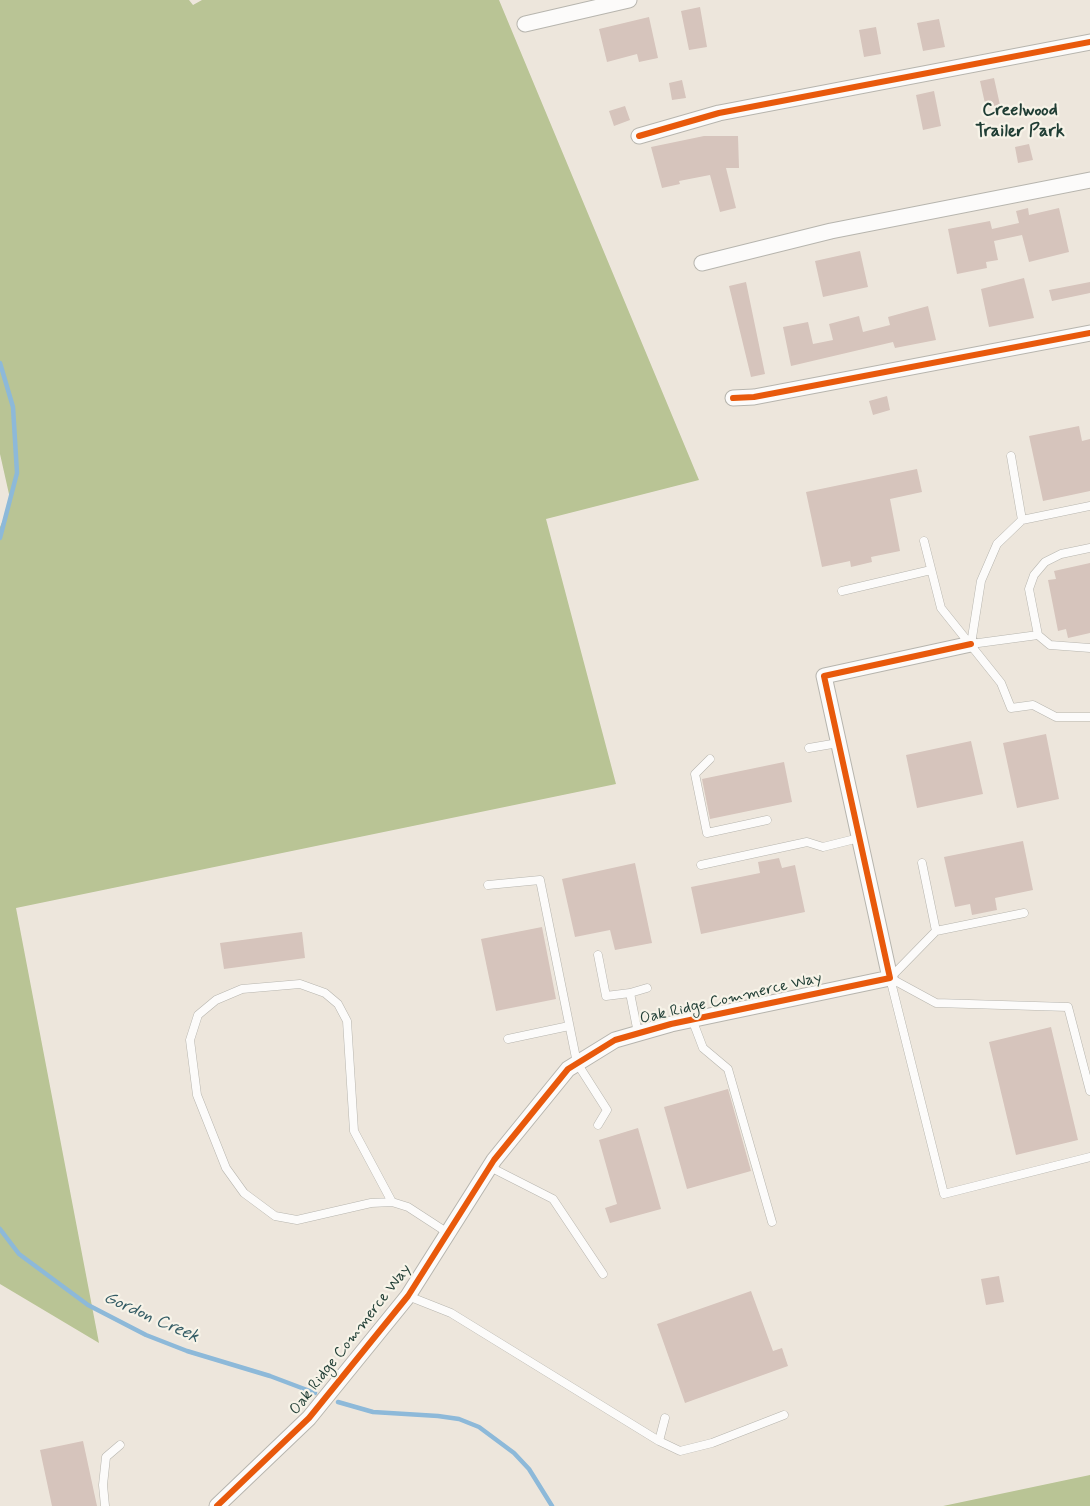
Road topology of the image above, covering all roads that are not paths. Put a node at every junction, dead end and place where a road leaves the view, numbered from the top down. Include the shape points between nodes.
1 (629, 0) edge
2 (525, 24) dead end
3 (1090, 42) edge
4 (639, 136) dead end
5 (1090, 180) edge
6 (702, 263) dead end
7 (1090, 333) edge
8 (733, 398) dead end
9 (1011, 456) dead end
10 (1090, 506) edge
11 (1022, 520) junction
12 (924, 541) dead end
13 (1090, 548) edge
14 (930, 570) junction
15 (842, 591) dead end
16 (1038, 634) junction
17 (971, 644) junction
18 (1090, 648) edge
19 (1090, 717) edge
20 (838, 743) junction
21 (809, 748) dead end
22 (710, 759) dead end
23 (767, 820) dead end
24 (859, 838) junction
25 (922, 863) dead end
26 (701, 865) dead end
27 (488, 885) dead end
28 (1024, 913) dead end
29 (936, 931) junction
30 (598, 955) dead end
31 (890, 978) junction
32 (647, 988) dead end
33 (630, 993) junction
34 (692, 1019) junction
35 (569, 1026) junction
36 (638, 1033) junction
37 (508, 1039) dead end
38 (577, 1063) junction
39 (1090, 1091) edge
40 (598, 1125) dead end
41 (1090, 1157) edge
42 (490, 1167) junction
43 (392, 1202) junction
44 (772, 1222) dead end
45 (448, 1232) junction
46 (603, 1274) dead end
47 (408, 1296) junction
48 (784, 1415) dead end
49 (665, 1418) dead end
50 (659, 1441) junction
51 (120, 1444) dead end
52 (105, 1506) edge
53 (217, 1506) edge

1 - 2 street
3 - 4 street via 719,113
5 - 6 street via 831,231
7 - 8 street via 754,397
9 - 11 lane
10 - 11 lane
11 - 17 lane via 997,544 981,582
12 - 14 lane
13 - 16 lane via 1061,554 1045,562 1034,575 1029,589
14 - 15 lane
14 - 17 lane via 941,608
16 - 17 lane
16 - 18 lane via 1050,645
17 - 19 lane via 1000,683 1011,708 1033,705 1056,717
17 - 20 street via 824,676
20 - 21 lane
20 - 24 street
22 - 23 lane via 695,774 708,833
24 - 26 lane via 823,847 807,842
24 - 31 street
25 - 29 lane
27 - 35 lane via 540,880
28 - 29 lane
29 - 31 lane
30 - 33 lane via 606,996
31 - 34 street, Oak Ridge Commerce Way
31 - 39 lane via 936,1003 1068,1007
31 - 41 lane via 944,1194
32 - 33 lane
33 - 36 lane
34 - 36 street, Oak Ridge Commerce Way
34 - 44 lane via 703,1048 728,1069
35 - 37 lane
35 - 38 lane
36 - 38 street, Oak Ridge Commerce Way via 615,1040
38 - 40 lane via 607,1110
38 - 42 street, Oak Ridge Commerce Way via 568,1069
42 - 45 street, Oak Ridge Commerce Way
42 - 46 lane via 553,1199
43 - 43 lane via 371,1203 297,1220 275,1216 244,1194 226,1168 197,1095 190,1040 198,1015 216,1000 242,989 300,984 325,993 338,1004 347,1021 354,1131
43 - 45 lane via 408,1207
45 - 47 street, Oak Ridge Commerce Way
47 - 50 lane via 451,1313
47 - 53 street, Oak Ridge Commerce Way via 309,1418
48 - 50 lane via 712,1443 680,1451
49 - 50 lane
51 - 52 lane via 106,1458

